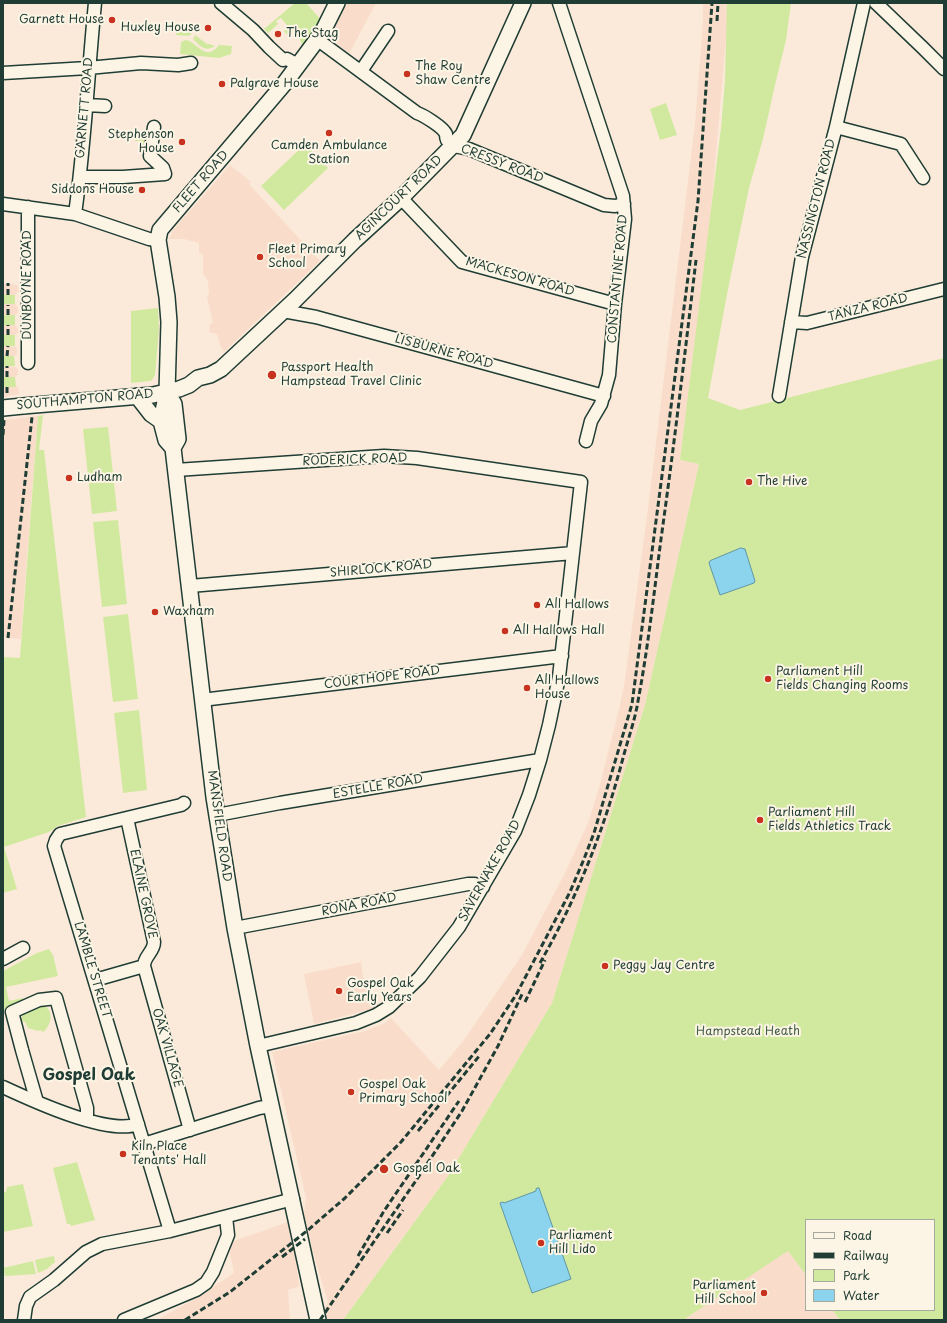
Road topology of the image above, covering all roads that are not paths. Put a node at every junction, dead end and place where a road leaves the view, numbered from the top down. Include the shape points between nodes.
1 (95, 3) edge
2 (221, 3) edge
3 (337, 3) edge
4 (524, 3) edge
5 (559, 3) edge
6 (864, 3) edge
7 (876, 3) edge
8 (388, 31) dead end
9 (318, 40) junction
10 (191, 63) dead end
11 (88, 68) junction
12 (295, 69) junction
13 (944, 69) edge
14 (361, 71) junction
15 (3, 73) edge
16 (87, 105) junction
17 (105, 106) dead end
18 (154, 127) dead end
19 (836, 127) junction
20 (454, 146) junction
21 (80, 177) junction
22 (923, 178) dead end
23 (401, 198) junction
24 (3, 204) edge
25 (624, 204) junction
26 (28, 207) junction
27 (75, 214) junction
28 (158, 240) junction
29 (944, 289) edge
30 (615, 304) junction
31 (283, 311) junction
32 (791, 322) junction
33 (28, 363) dead end
34 (168, 372) junction
35 (198, 378) junction
36 (167, 392) junction
37 (137, 396) junction
38 (604, 396) junction
39 (779, 396) dead end
40 (3, 408) edge
41 (161, 421) junction
42 (586, 441) dead end
43 (173, 448) junction
44 (176, 470) junction
45 (581, 482) joint
46 (573, 553) junction
47 (190, 586) junction
48 (562, 656) junction
49 (202, 700) junction
50 (540, 760) junction
51 (184, 803) dead end
52 (216, 815) junction
53 (127, 818) junction
54 (483, 887) junction
55 (235, 928) junction
56 (23, 948) dead end
57 (3, 959) edge
58 (144, 966) junction
59 (95, 980) junction
60 (258, 1046) junction
61 (3, 1087) edge
62 (37, 1102) junction
63 (271, 1106) junction
64 (87, 1120) junction
65 (138, 1124) junction
66 (190, 1130) junction
67 (144, 1144) junction
68 (293, 1199) junction
69 (226, 1217) junction
70 (170, 1231) junction
71 (24, 1320) edge
72 (124, 1320) edge
73 (318, 1320) edge

1 - 11 street, GARNETT ROAD
2 - 12 street via 253,30 283,60 283,64
3 - 9 main road, FLEET ROAD
4 - 20 main road, AGINCOURT ROAD via 464,135
5 - 25 street, CONSTANTINE ROAD
6 - 19 street, NASSINGTON ROAD
7 - 13 street
8 - 14 street
9 - 12 main road, FLEET ROAD
9 - 14 street, CRESSY ROAD
10 - 11 street
11 - 15 street
11 - 16 street, GARNETT ROAD
12 - 28 main road, FLEET ROAD via 164,225
14 - 20 street, CRESSY ROAD via 442,130
16 - 17 street
16 - 21 street, GARNETT ROAD
18 - 21 street via 150,156 164,168 165,174
19 - 22 street via 901,144
19 - 32 street, NASSINGTON ROAD via 802,257
20 - 23 main road, AGINCOURT ROAD
20 - 25 street, CRESSY ROAD via 469,149 604,205
21 - 27 street, GARNETT ROAD
23 - 30 street, MACKESON ROAD via 462,262
23 - 31 main road, AGINCOURT ROAD
24 - 26 street
25 - 30 street, CONSTANTINE ROAD via 625,219
26 - 27 street
26 - 33 street, DUNBOYNE ROAD
27 - 28 street via 148,239
28 - 34 main road via 168,297
29 - 32 street, TANZA ROAD via 807,323
30 - 38 street, CONSTANTINE ROAD via 609,376
31 - 35 main road, AGINCOURT ROAD via 221,369 210,376
31 - 38 street, LISBURNE ROAD via 316,317
32 - 39 street, NASSINGTON ROAD
34 - 35 main road
34 - 36 main road
35 - 36 main road, AGINCOURT ROAD via 189,385
36 - 37 main road, SOUTHAMPTON ROAD
36 - 41 main road, MANSFIELD ROAD
36 - 43 main road, MANSFIELD ROAD via 174,404 178,439
37 - 40 main road, SOUTHAMPTON ROAD, bridge
37 - 41 main road via 150,414
38 - 42 street, CONSTANTINE ROAD via 591,421
41 - 43 main road, MANSFIELD ROAD via 166,440
43 - 44 main road, MANSFIELD ROAD
44 - 45 street, RODERICK ROAD via 384,456 417,458
44 - 47 main road, MANSFIELD ROAD
45 - 46 street, SAVERNAKE ROAD
46 - 47 street, SHIRLOCK ROAD
46 - 48 street, SAVERNAKE ROAD
47 - 49 main road, MANSFIELD ROAD
48 - 49 street, COURTHOPE ROAD
48 - 50 street, SAVERNAKE ROAD via 556,695
49 - 52 main road, MANSFIELD ROAD
50 - 52 street, ESTELLE ROAD
50 - 54 street, SAVERNAKE ROAD via 515,831
51 - 53 street, LAMBLE STREET via 154,813
52 - 55 main road, MANSFIELD ROAD
53 - 58 street, ELAINE GROVE via 154,942 154,947 144,960
53 - 59 street, LAMBLE STREET via 60,834 54,846
54 - 55 street, RONA ROAD via 468,884
54 - 60 street, SAVERNAKE ROAD via 459,927 437,956 420,977 389,1006 376,1015 356,1023
55 - 60 main road, MANSFIELD ROAD
56 - 57 street
58 - 59 street
58 - 66 street, OAK VILLAGE
59 - 65 street, LAMBLE STREET
60 - 63 main road, MANSFIELD ROAD
61 - 62 street
62 - 64 street
62 - 64 street via 12,1012 38,1000 56,998 87,1108
63 - 66 street
63 - 68 main road, MANSFIELD ROAD
64 - 65 street via 120,1126
65 - 67 street, LAMBLE STREET
66 - 67 street
67 - 70 street, LAMBLE STREET
68 - 69 street
68 - 73 main road, MANSFIELD ROAD
69 - 70 street
69 - 72 street via 228,1235 206,1283 196,1290
70 - 71 street via 102,1244 86,1252 54,1280 30,1296

